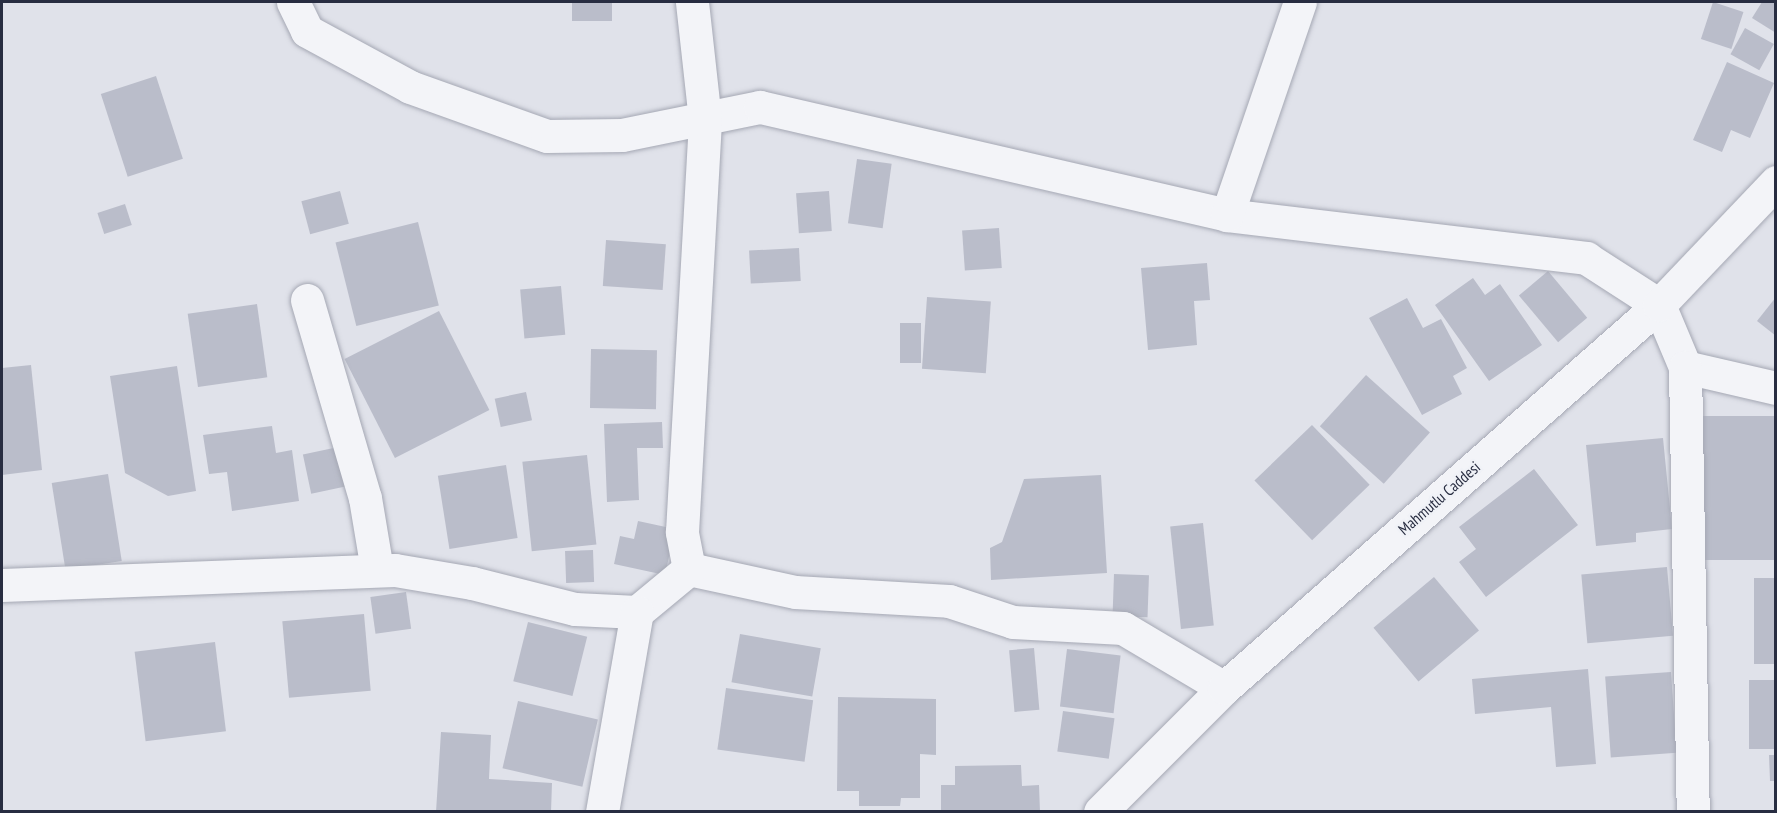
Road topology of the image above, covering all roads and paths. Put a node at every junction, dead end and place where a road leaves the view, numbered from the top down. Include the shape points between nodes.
1 (293, 2) edge
2 (692, 2) edge
3 (1300, 2) edge
4 (705, 120) junction
5 (1776, 182) edge
6 (1227, 215) junction
7 (308, 300) dead end
8 (1659, 305) junction
9 (1685, 367) junction
10 (1776, 388) edge
11 (690, 569) junction
12 (377, 570) junction
13 (2, 585) edge
14 (637, 612) junction
15 (1224, 688) junction
16 (602, 812) edge
17 (1100, 812) edge
18 (1694, 812) edge

1 - 4 street via 307,32 410,87 547,136 622,135
2 - 4 street
3 - 6 street
4 - 6 street via 760,107
4 - 11 street via 682,532
5 - 8 street, Mahmutlu Caddesi
6 - 8 street via 1586,258
7 - 12 street via 365,498
8 - 9 street
8 - 15 street, Mahmutlu Caddesi
9 - 10 street
9 - 18 street
11 - 14 street
11 - 15 street via 795,592 949,601 1013,622 1123,628
12 - 13 street
12 - 14 street via 472,583 575,609
14 - 16 street
15 - 17 street, Mahmutlu Caddesi

